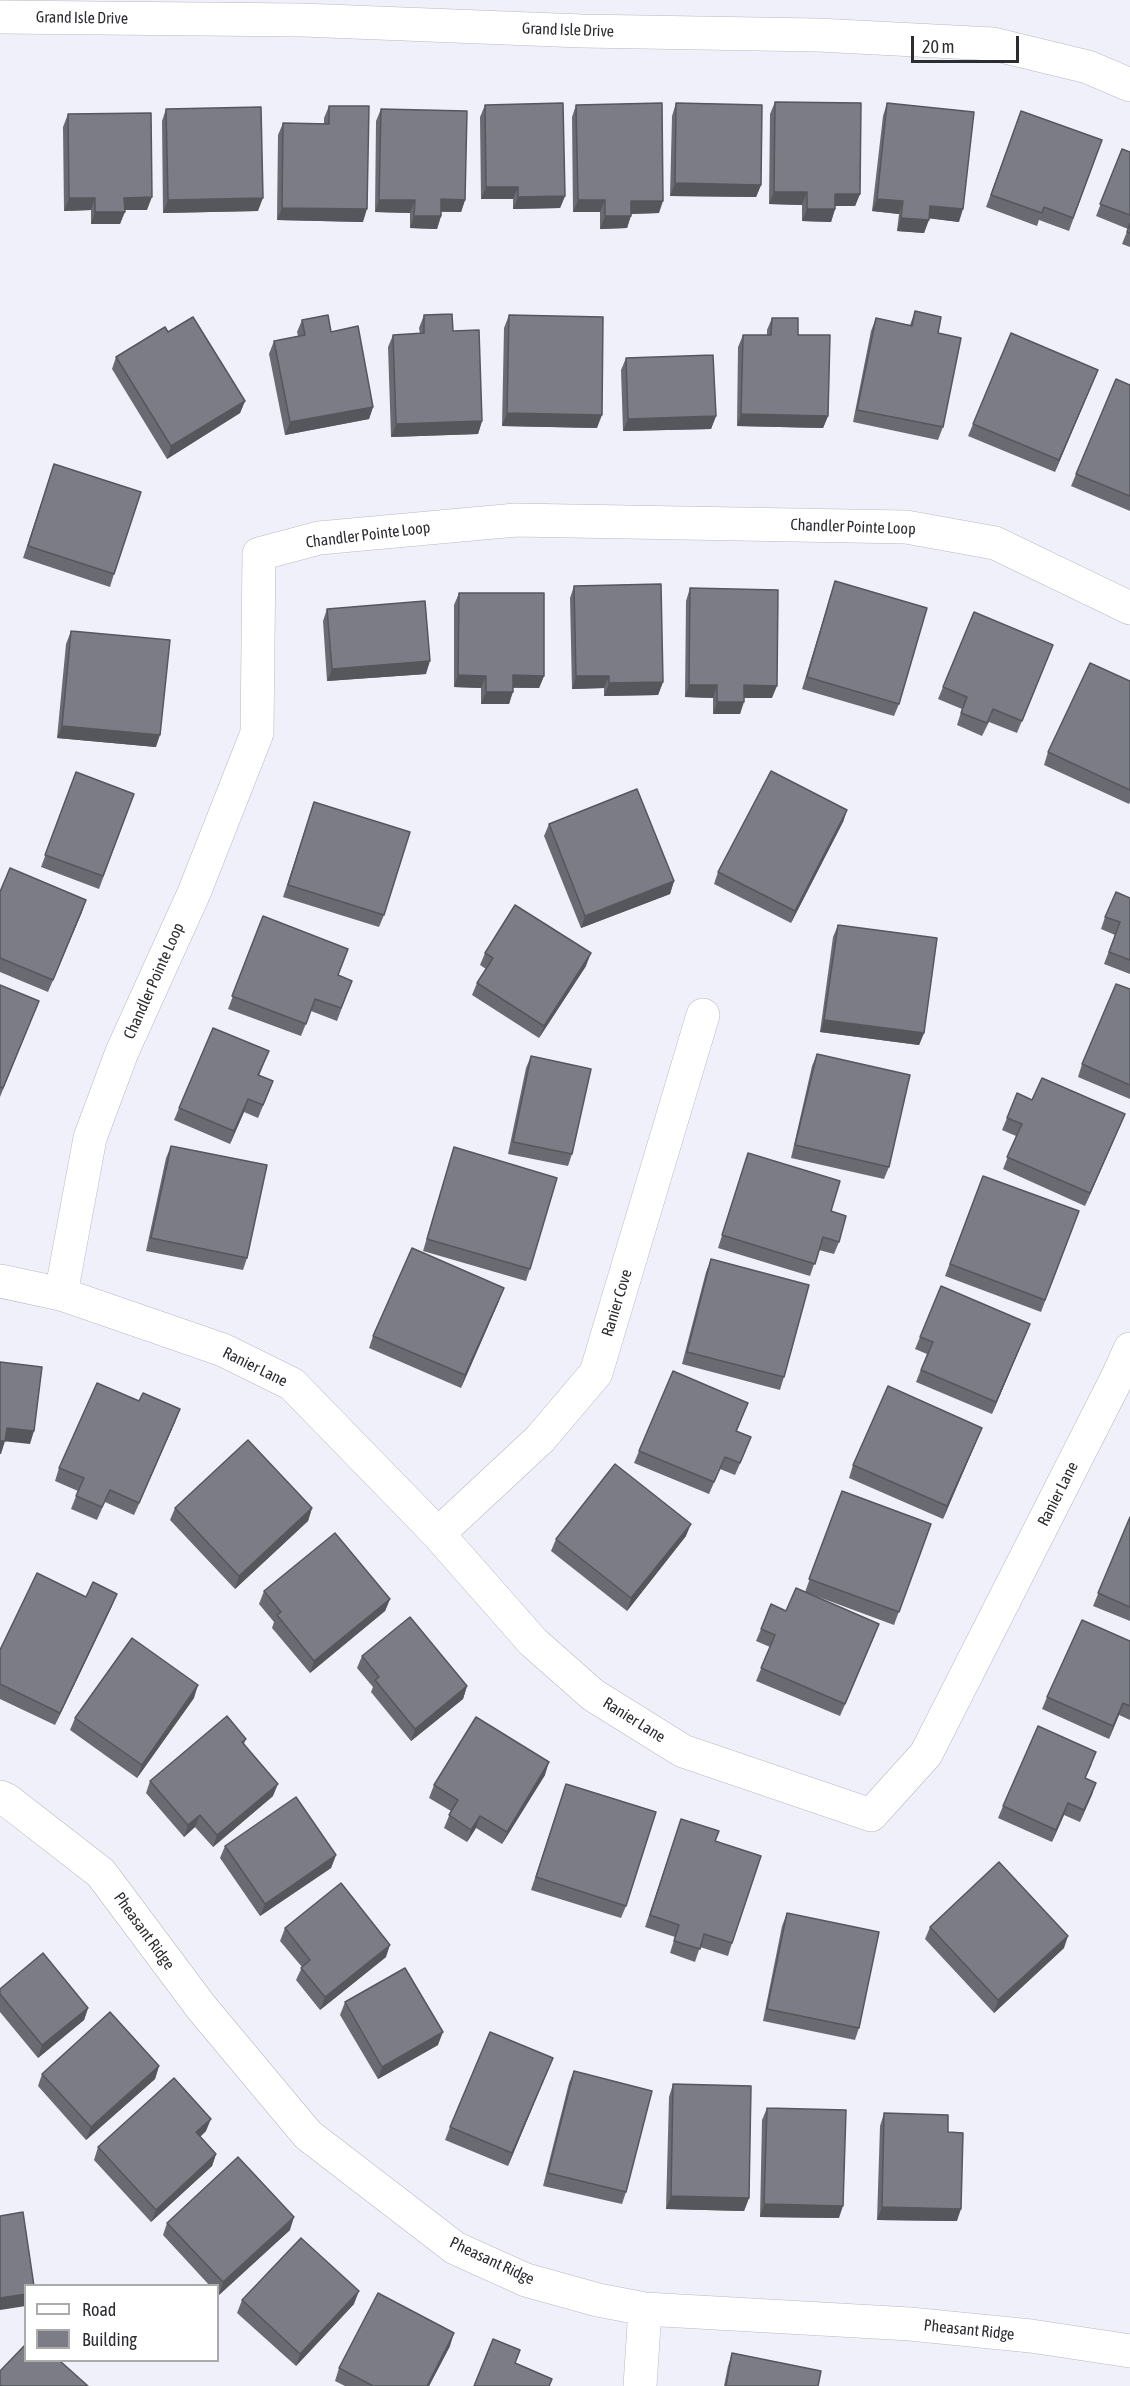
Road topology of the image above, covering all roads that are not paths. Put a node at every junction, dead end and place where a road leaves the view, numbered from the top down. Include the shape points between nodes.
1 (300, 10) edge
2 (0, 17) edge
3 (1130, 85) edge
4 (1130, 608) edge
5 (703, 1015) dead end
6 (0, 1281) edge
7 (61, 1294) junction
8 (1130, 1349) edge
9 (438, 1534) junction
10 (2, 1804) edge
11 (645, 2308) junction
12 (1130, 2351) edge
13 (640, 2386) edge

1 - 2 street, Grand Isle Drive
1 - 3 street, Grand Isle Drive via 582,31 818,35 993,44 1088,67
4 - 7 street, Chandler Pointe Loop via 995,543 906,527 516,520 319,537 259,554 256,734 194,893 122,1052 90,1138
5 - 9 street, Ranier Cove via 596,1372 540,1439
6 - 7 street, Ranier Lane
7 - 9 street, Ranier Lane via 223,1350 292,1384
8 - 9 street, Ranier Lane via 926,1754 871,1815 683,1751 593,1695 533,1642
10 - 11 street, Pheasant Ridge via 101,1872 201,2007 308,2135 454,2248 526,2280
11 - 12 street, Pheasant Ridge via 910,2324
11 - 13 street

